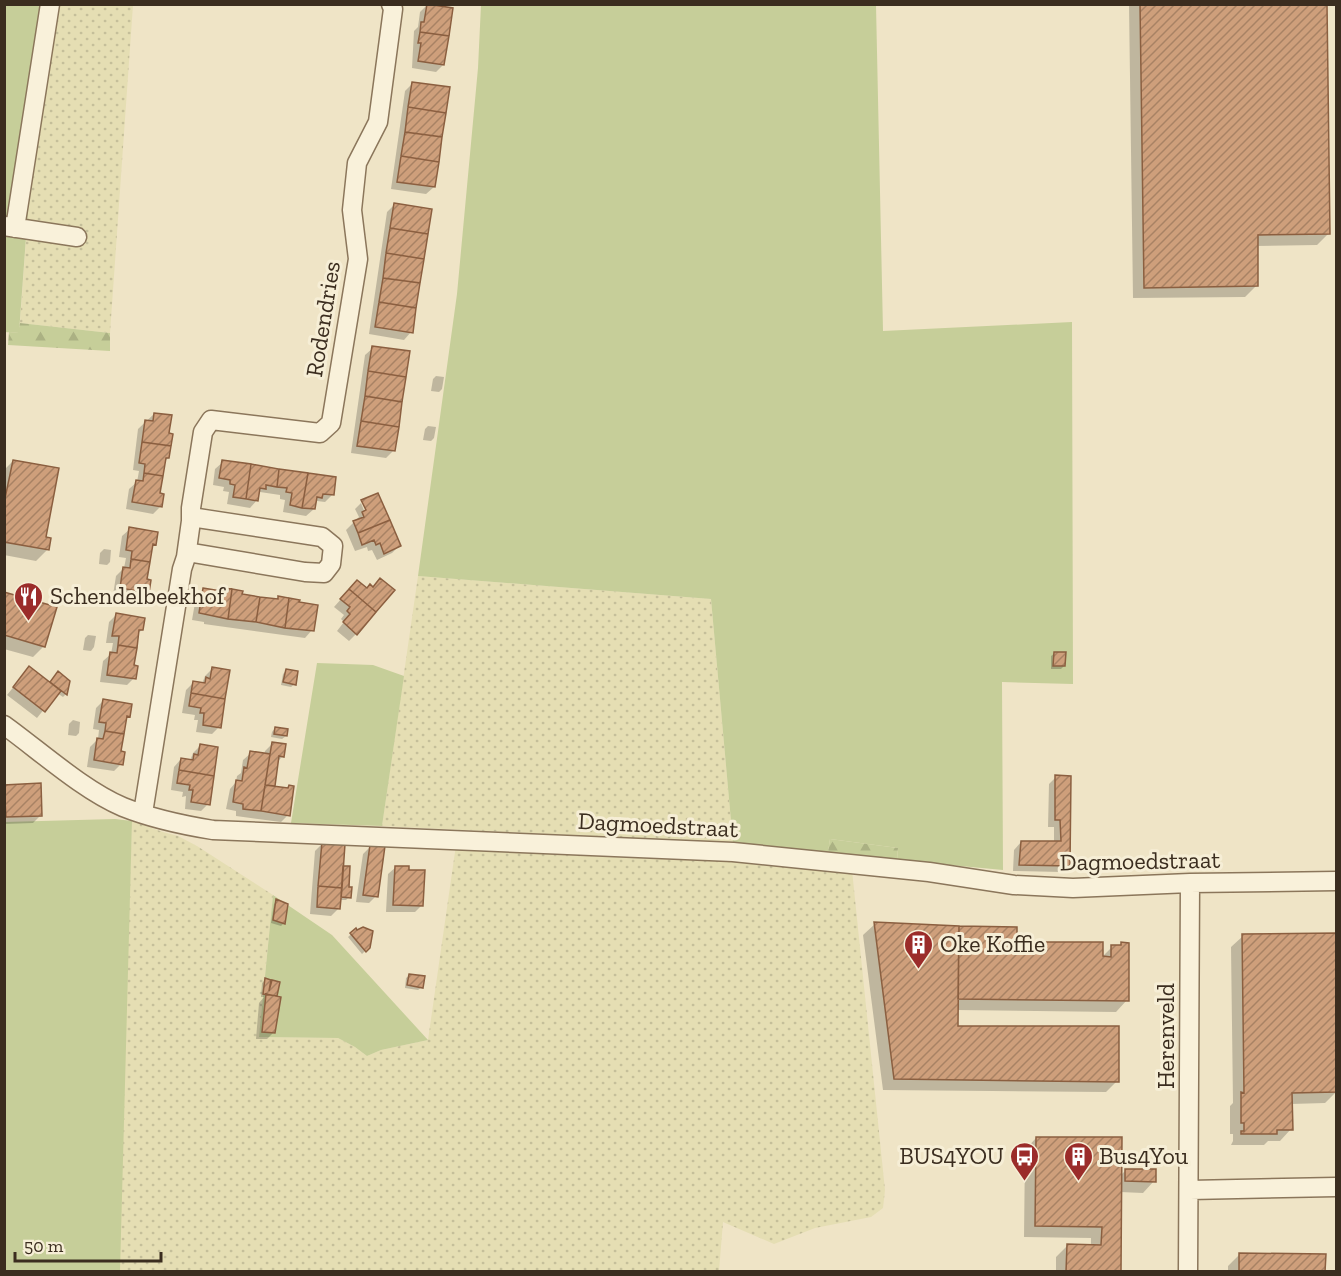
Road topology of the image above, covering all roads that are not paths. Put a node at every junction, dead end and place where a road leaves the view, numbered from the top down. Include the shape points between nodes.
1 (50, 4) edge
2 (391, 4) edge
3 (10, 227) edge
4 (76, 237) dead end
5 (191, 517) junction
6 (187, 552) junction
7 (4, 725) edge
8 (143, 813) junction
9 (1336, 881) edge
10 (1190, 883) junction
11 (1336, 1186) edge
12 (1190, 1190) junction
13 (1188, 1272) edge

1 - 3 street
2 - 5 street, Rodendries via 378,122 357,163 352,210 358,259 331,423 320,433 211,420 203,432
3 - 4 street
5 - 6 street, Rodendries
5 - 6 street via 322,537 333,546 332,564 324,573 305,572
6 - 8 street, Rodendries
7 - 8 street, Dagmoedstraat via 83,784
8 - 10 street, Dagmoedstraat via 163,821 213,830 733,852 930,872 1014,885 1072,888
9 - 10 street, Dagmoedstraat
10 - 12 street, Herenveld
11 - 12 street
12 - 13 street, Herenveld

